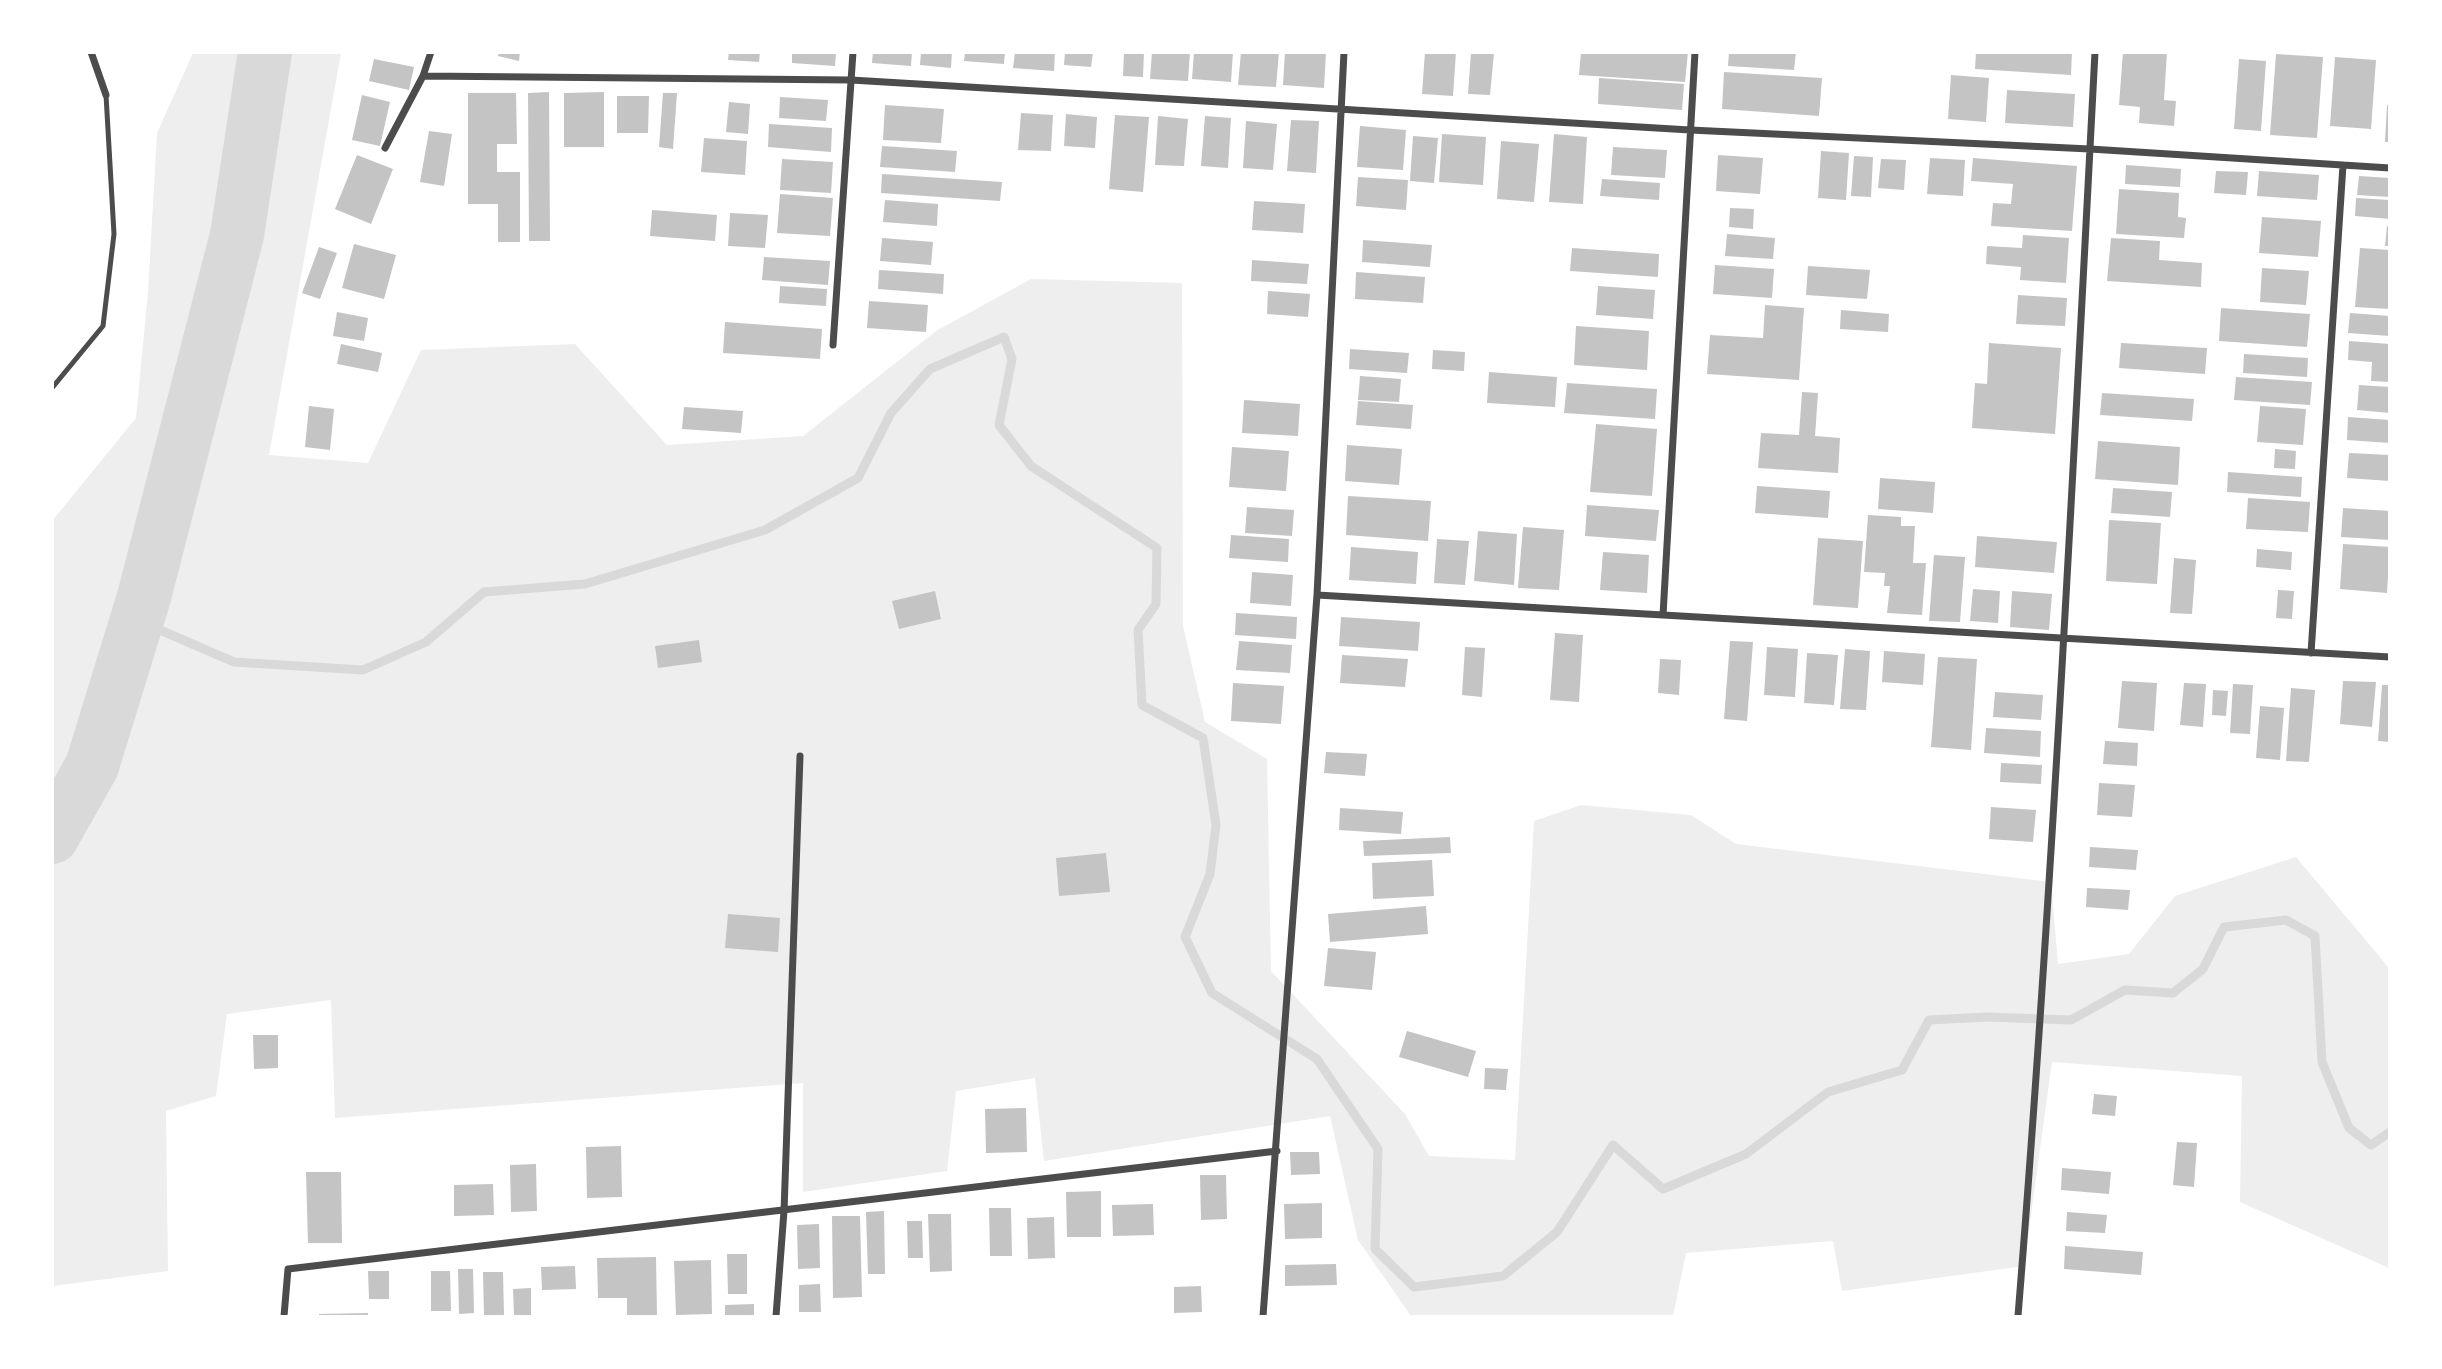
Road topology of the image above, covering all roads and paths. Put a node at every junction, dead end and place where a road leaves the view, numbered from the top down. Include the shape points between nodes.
1 (91, 52) edge
2 (430, 52) edge
3 (853, 52) edge
4 (1344, 52) edge
5 (1695, 52) edge
6 (2095, 52) edge
7 (423, 76) junction
8 (851, 80) junction
9 (106, 95) joint
10 (1341, 109) junction
11 (1690, 130) junction
12 (385, 148) dead end
13 (2090, 149) junction
14 (2343, 165) junction
15 (2389, 169) edge
16 (833, 345) dead end
17 (52, 388) edge
18 (1317, 595) junction
19 (1663, 615) junction
20 (2066, 639) junction
21 (2311, 653) junction
22 (2389, 657) edge
23 (800, 756) dead end
24 (1277, 1152) junction
25 (783, 1211) junction
26 (285, 1317) edge
27 (776, 1317) edge
28 (1263, 1317) edge
29 (2018, 1317) edge

1 - 9 street
2 - 7 street
3 - 8 street
4 - 10 street
5 - 11 street
6 - 13 street
7 - 8 street
7 - 12 street
8 - 10 street
8 - 16 street
9 - 17 lane via 114,234 103,326
10 - 11 street
10 - 18 street
11 - 13 street
11 - 19 street
13 - 14 street
13 - 20 street
14 - 15 street
14 - 21 street
18 - 19 street
18 - 24 street
19 - 20 street
20 - 21 street
20 - 29 street
21 - 22 street
23 - 25 street
24 - 25 street
24 - 28 street
25 - 26 street via 288,1269
25 - 27 street

